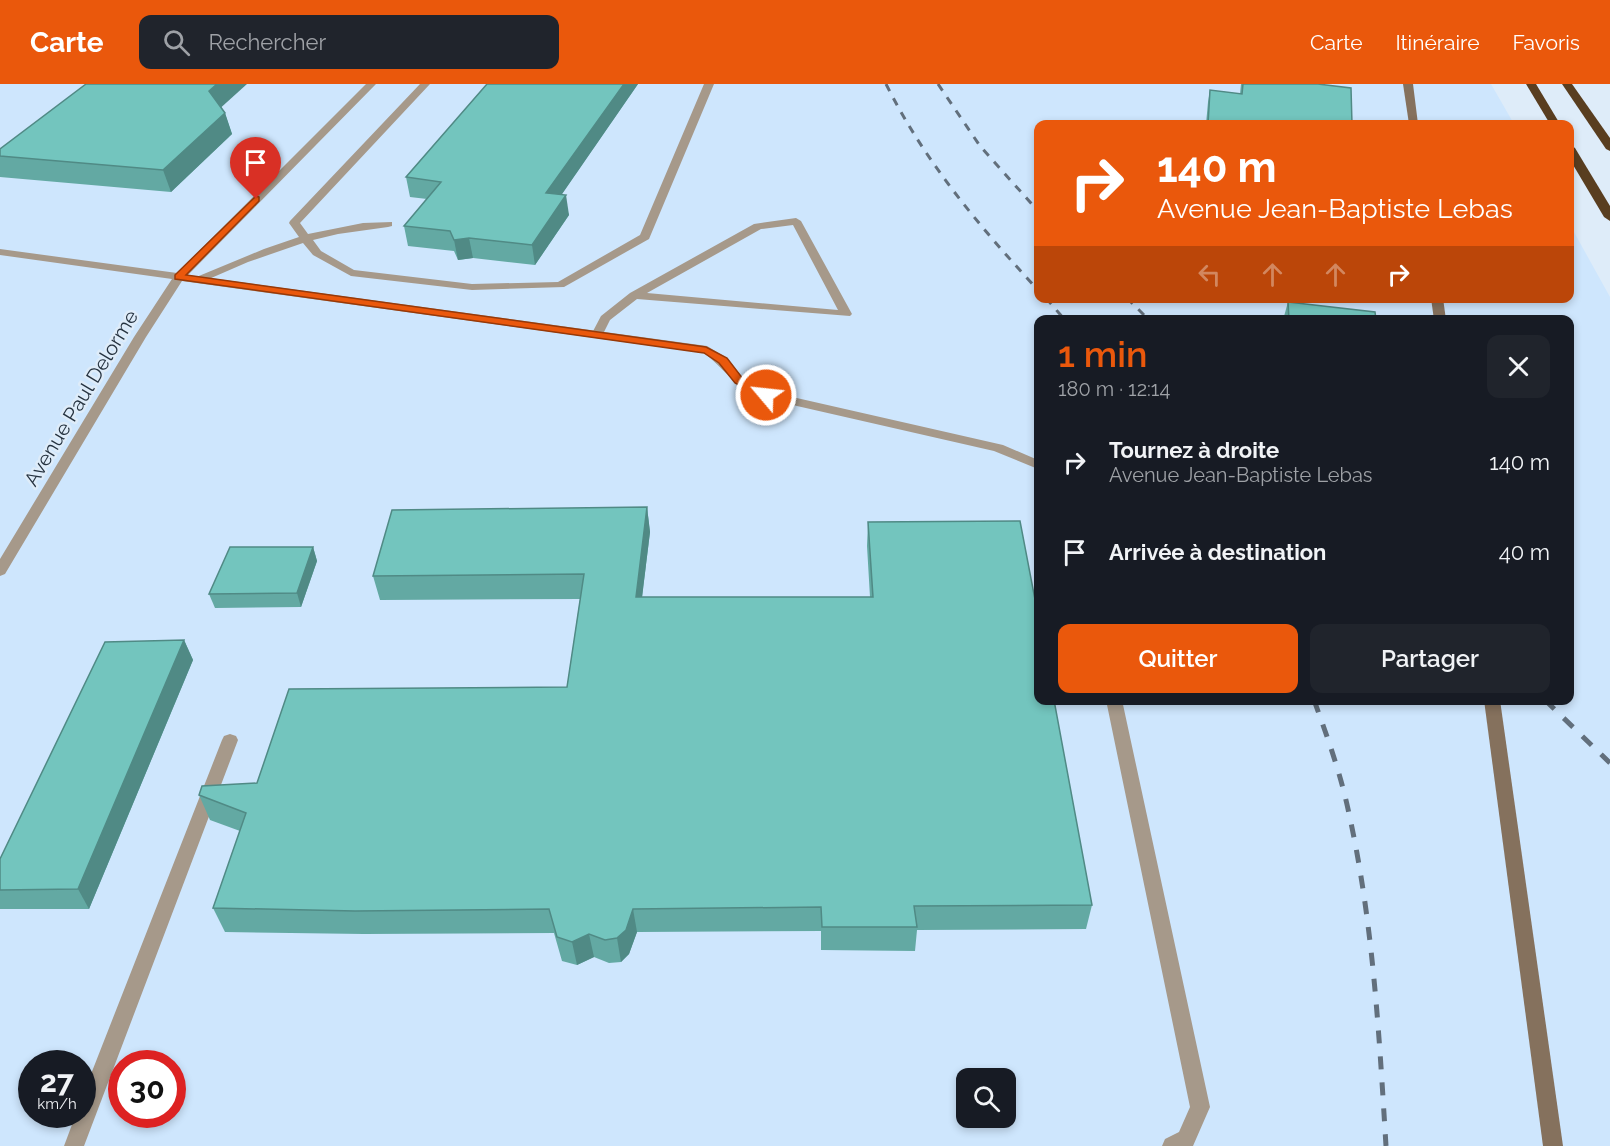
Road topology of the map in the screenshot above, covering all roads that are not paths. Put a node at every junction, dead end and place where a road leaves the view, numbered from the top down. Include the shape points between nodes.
1 (371, 84) edge
2 (425, 84) edge
3 (710, 84) edge
4 (1408, 84) edge
5 (1531, 84) edge
6 (1567, 84) edge
7 (1412, 120) edge
8 (1553, 120) edge
9 (1610, 147) edge
10 (1574, 156) edge
11 (1610, 217) edge
12 (388, 224) dead end
13 (305, 237) junction
14 (0, 252) edge
15 (178, 277) junction
16 (198, 280) junction
17 (634, 295) junction
18 (597, 335) junction
19 (1034, 463) edge
20 (0, 571) edge
21 (1115, 705) edge
22 (1493, 705) edge
23 (230, 740) dead end
24 (74, 1146) edge
25 (1172, 1146) edge
26 (1553, 1146) edge

1 - 15 street, Avenue Paul Delorme
2 - 13 street via 294,223
3 - 13 street via 645,237 560,285 472,287 351,273 317,253
4 - 7 street
5 - 8 highway
6 - 9 highway
10 - 11 highway
12 - 13 street via 354,226
13 - 16 street
14 - 15 street
15 - 16 street
15 - 20 street, Avenue Paul Delorme
16 - 18 street
17 - 17 street via 728,304 846,314 796,221 758,226
17 - 18 street via 605,318
18 - 19 street via 706,350 723,360 739,381 766,395 998,448
21 - 25 street via 1200,1107 1186,1139
22 - 26 street
23 - 24 street

